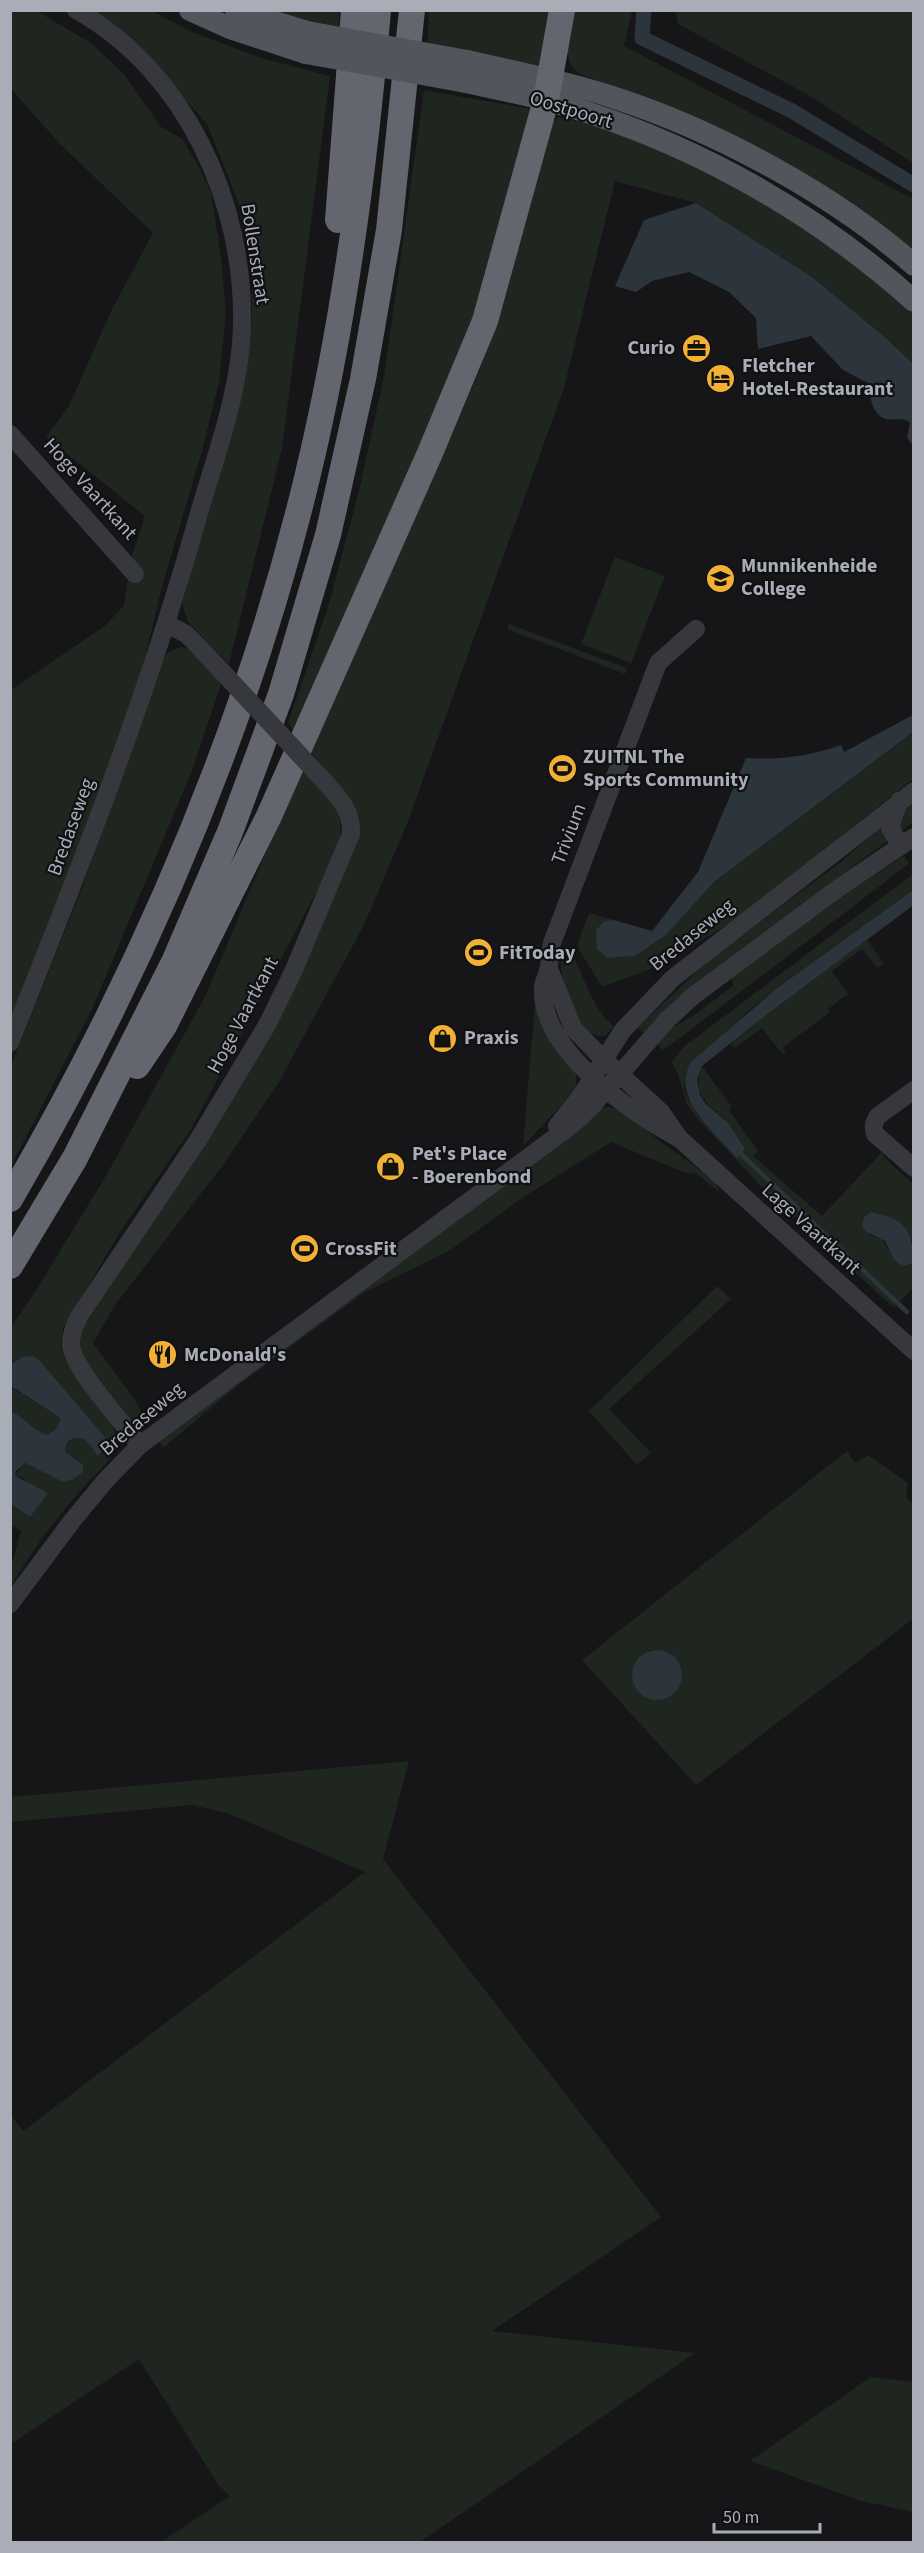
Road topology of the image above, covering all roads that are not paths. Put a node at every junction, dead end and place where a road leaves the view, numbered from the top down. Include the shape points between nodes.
1 (76, 10) edge
2 (190, 10) edge
3 (236, 10) edge
4 (354, 10) edge
5 (378, 10) edge
6 (412, 10) edge
7 (562, 10) edge
8 (306, 42) junction
9 (548, 90) junction
10 (914, 265) edge
11 (914, 301) edge
12 (333, 352) junction
13 (10, 434) edge
14 (135, 574) dead end
15 (167, 624) junction
16 (696, 629) dead end
17 (906, 796) edge
18 (907, 842) edge
19 (549, 969) junction
20 (10, 1043) edge
21 (603, 1059) junction
22 (619, 1074) junction
23 (591, 1077) junction
24 (606, 1090) junction
25 (914, 1090) edge
26 (680, 1140) junction
27 (536, 1150) junction
28 (75, 1158) junction
29 (914, 1168) edge
30 (10, 1199) edge
31 (10, 1266) edge
32 (914, 1351) edge
33 (140, 1445) junction
34 (10, 1604) edge

1 - 15 street, Bollenstraat via 134,54 189,121 222,190 239,271 242,329 236,378
2 - 8 main road, Oostpoort via 230,28
3 - 8 main road, Oostpoort
4 - 12 highway via 328,302
5 - 12 highway via 357,205
6 - 28 highway via 389,230 363,379 328,535 288,672 230,832 175,960
7 - 9 highway
8 - 9 main road, Oostpoort, bridge
9 - 10 main road, Oostpoort via 616,98 755,158 861,222
9 - 11 main road, Oostpoort via 744,180 850,249
9 - 28 highway via 485,321 430,453 278,794 164,1026
12 - 30 highway via 307,478 273,602 214,775 120,995
13 - 14 street, Hoge Vaartkant
15 - 20 street, Bredaseweg via 76,878
15 - 33 street, Hoge Vaartkant, bridge via 186,634 326,783 347,808 351,834 267,1025 162,1196 80,1315 71,1335 71,1346 80,1365
16 - 19 street, Trivium via 658,663 552,943
17 - 18 street via 890,828
17 - 21 street, Bredaseweg via 673,978 633,1018
18 - 22 street, Bredaseweg via 693,996
19 - 21 street via 573,1028
19 - 23 street, Trivium via 542,987 552,1023 572,1056
21 - 22 street, Lage Vaartkant
21 - 23 street, Bredaseweg
22 - 24 street, Bredaseweg
22 - 26 street, Lage Vaartkant via 662,1112
23 - 24 street, Lage Vaartkant
23 - 27 street, Bredaseweg via 566,1116
24 - 26 street, Lage Vaartkant
24 - 27 street, Bredaseweg via 573,1124
25 - 29 street via 873,1122 876,1134
26 - 32 street, Lage Vaartkant
27 - 33 street, Bredaseweg
28 - 31 highway
33 - 34 street, Bredaseweg via 72,1521

